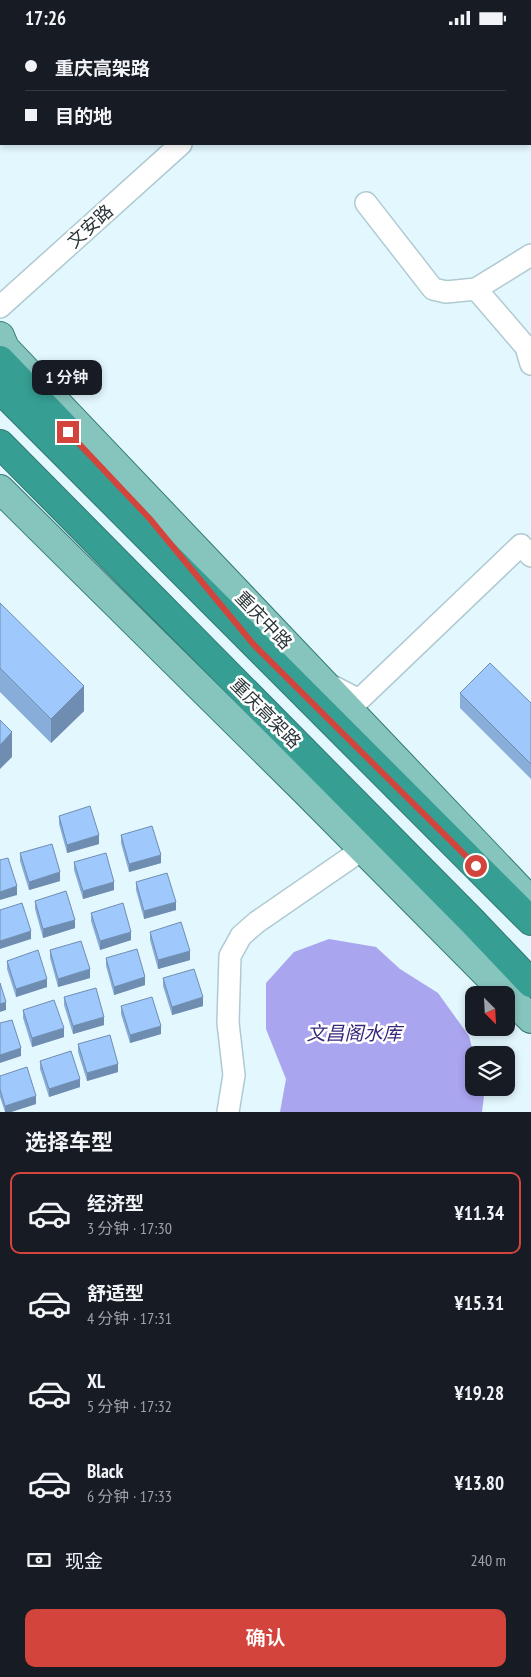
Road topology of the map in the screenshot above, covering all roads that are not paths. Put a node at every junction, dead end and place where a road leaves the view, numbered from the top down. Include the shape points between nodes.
1 (180, 145) edge
2 (366, 203) dead end
3 (531, 255) edge
4 (476, 289) junction
5 (0, 307) edge
6 (0, 337) edge
7 (529, 352) edge
8 (0, 360) edge
9 (0, 389) edge
10 (0, 445) edge
11 (0, 468) edge
12 (0, 489) edge
13 (531, 556) edge
14 (254, 645) junction
15 (222, 669) junction
16 (321, 679) junction
17 (363, 849) junction
18 (531, 901) edge
19 (531, 921) edge
20 (531, 983) edge
21 (531, 1019) edge
22 (228, 1112) edge

1 - 5 street, 文安路
2 - 4 street via 433,289 446,292
3 - 4 street
4 - 7 street
6 - 16 main road, 重庆中路 via 12,355
8 - 14 highway via 150,519
9 - 14 highway
10 - 15 highway, 重庆高架路
11 - 15 highway via 94,563
12 - 17 main road
13 - 16 street via 520,545 359,700
14 - 19 highway
15 - 20 highway, 重庆高架路
16 - 18 main road, 重庆中路
17 - 21 main road
17 - 22 street via 257,922 241,936 230,956 228,1023 234,1075

